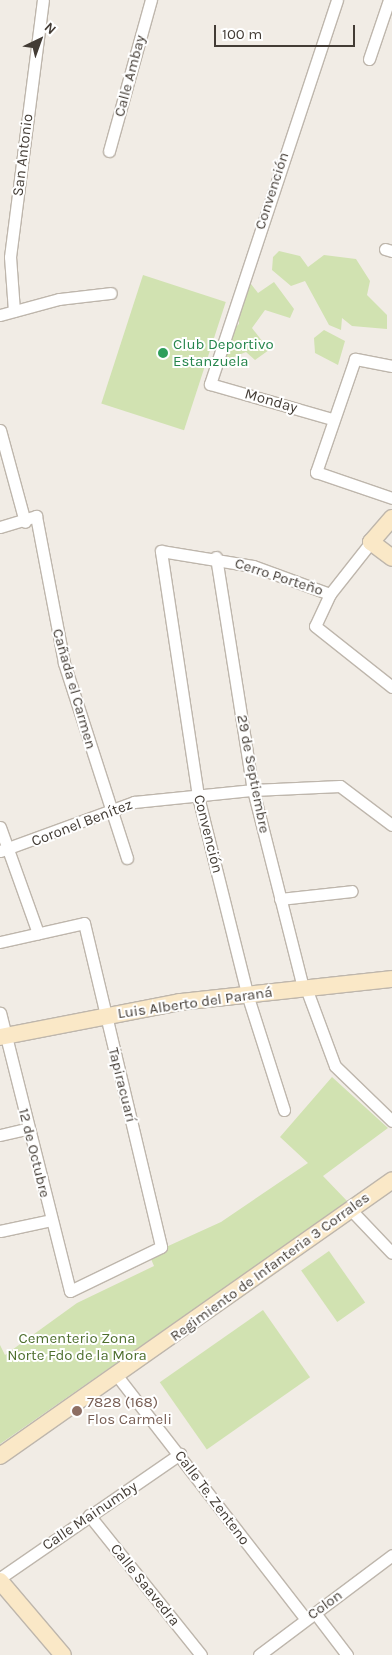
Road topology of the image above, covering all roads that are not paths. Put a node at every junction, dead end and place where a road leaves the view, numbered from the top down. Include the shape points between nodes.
1 (43, 0) edge
2 (151, 0) edge
3 (337, 0) edge
4 (389, 0) edge
5 (368, 59) dead end
6 (109, 151) dead end
7 (111, 293) dead end
8 (14, 310) junction
9 (0, 315) edge
10 (392, 366) edge
11 (210, 384) joint
12 (332, 419) junction
13 (0, 430) edge
14 (392, 498) edge
15 (392, 518) edge
16 (25, 522) junction
17 (0, 527) edge
18 (371, 542) junction
19 (161, 551) joint
20 (216, 557) junction
21 (392, 558) edge
22 (330, 594) junction
23 (392, 687) edge
24 (253, 790) junction
25 (198, 796) junction
26 (110, 812) junction
27 (392, 824) edge
28 (0, 827) edge
29 (4, 850) edge
30 (127, 858) dead end
31 (352, 891) dead end
32 (280, 899) junction
33 (38, 933) junction
34 (0, 942) edge
35 (392, 979) edge
36 (305, 988) junction
37 (248, 997) junction
38 (0, 1013) edge
39 (105, 1016) junction
40 (3, 1037) edge
41 (284, 1110) dead end
42 (392, 1121) edge
43 (26, 1129) junction
44 (0, 1135) edge
45 (392, 1180) edge
46 (351, 1210) junction
47 (51, 1220) junction
48 (0, 1231) edge
49 (392, 1253) edge
50 (70, 1292) joint
51 (118, 1377) junction
52 (180, 1454) junction
53 (0, 1456) edge
54 (89, 1515) junction
55 (392, 1555) edge
56 (0, 1579) edge
57 (311, 1616) junction
58 (63, 1655) edge
59 (201, 1655) edge
60 (258, 1655) edge
61 (347, 1655) edge

1 - 8 street, San Antonio via 10,257
2 - 6 street, Calle Ambay
3 - 11 street, Convención
4 - 5 street
7 - 8 street
8 - 9 street
10 - 12 street via 359,357
11 - 12 street, Monday
12 - 14 street via 316,474
13 - 16 street
15 - 18 street, Cerro Porteño
16 - 17 street
16 - 26 street, Cañada el Carmen via 36,516 64,663
18 - 21 street
18 - 22 street, Cerro Porteño
19 - 20 street, Cerro Porteño
19 - 25 street, Convención
20 - 22 street, Cerro Porteño
20 - 24 street, 29 de Septiembre
22 - 23 street via 315,626
24 - 25 street, Coronel Benítez
24 - 27 street, Coronel Benítez via 340,786
24 - 32 street, 29 de Septiembre
25 - 26 street, Coronel Benítez via 134,802
25 - 37 street, Convención
26 - 29 street, Coronel Benítez
26 - 30 street, Cañada el Carmen
28 - 29 street
29 - 33 street
31 - 32 street
32 - 36 street, 29 de Septiembre
33 - 34 street
33 - 39 street, Tapiracuarí via 84,923
35 - 36 street, Luis Alberto del Paraná
36 - 37 street, Luis Alberto del Paraná
36 - 42 street, 29 de Septiembre via 335,1066
37 - 39 street, Luis Alberto del Paraná via 180,1002
37 - 41 street, Convención
38 - 40 street, 12 de Octubre
39 - 40 street, Luis Alberto del Paraná
39 - 50 street, Tapiracuarí via 161,1247
40 - 43 street, 12 de Octubre
43 - 44 street
43 - 47 street, 12 de Octubre
45 - 46 street, Regimiento de Infanteria 3 Corrales
46 - 49 street
46 - 51 street, Regimiento de Infanteria 3 Corrales
47 - 48 street
47 - 50 street, 12 de Octubre
51 - 52 street, Calle Te. Zenteno
51 - 53 street, Regimiento de Infanteria 3 Corrales
52 - 54 street, Calle Mainumby
52 - 57 street, Calle Te. Zenteno
54 - 56 street, Calle Mainumby
54 - 59 street, Calle Saavedra
55 - 57 street, Colon
56 - 58 street
57 - 60 street, Colon
57 - 61 street, Calle Te. Zenteno

